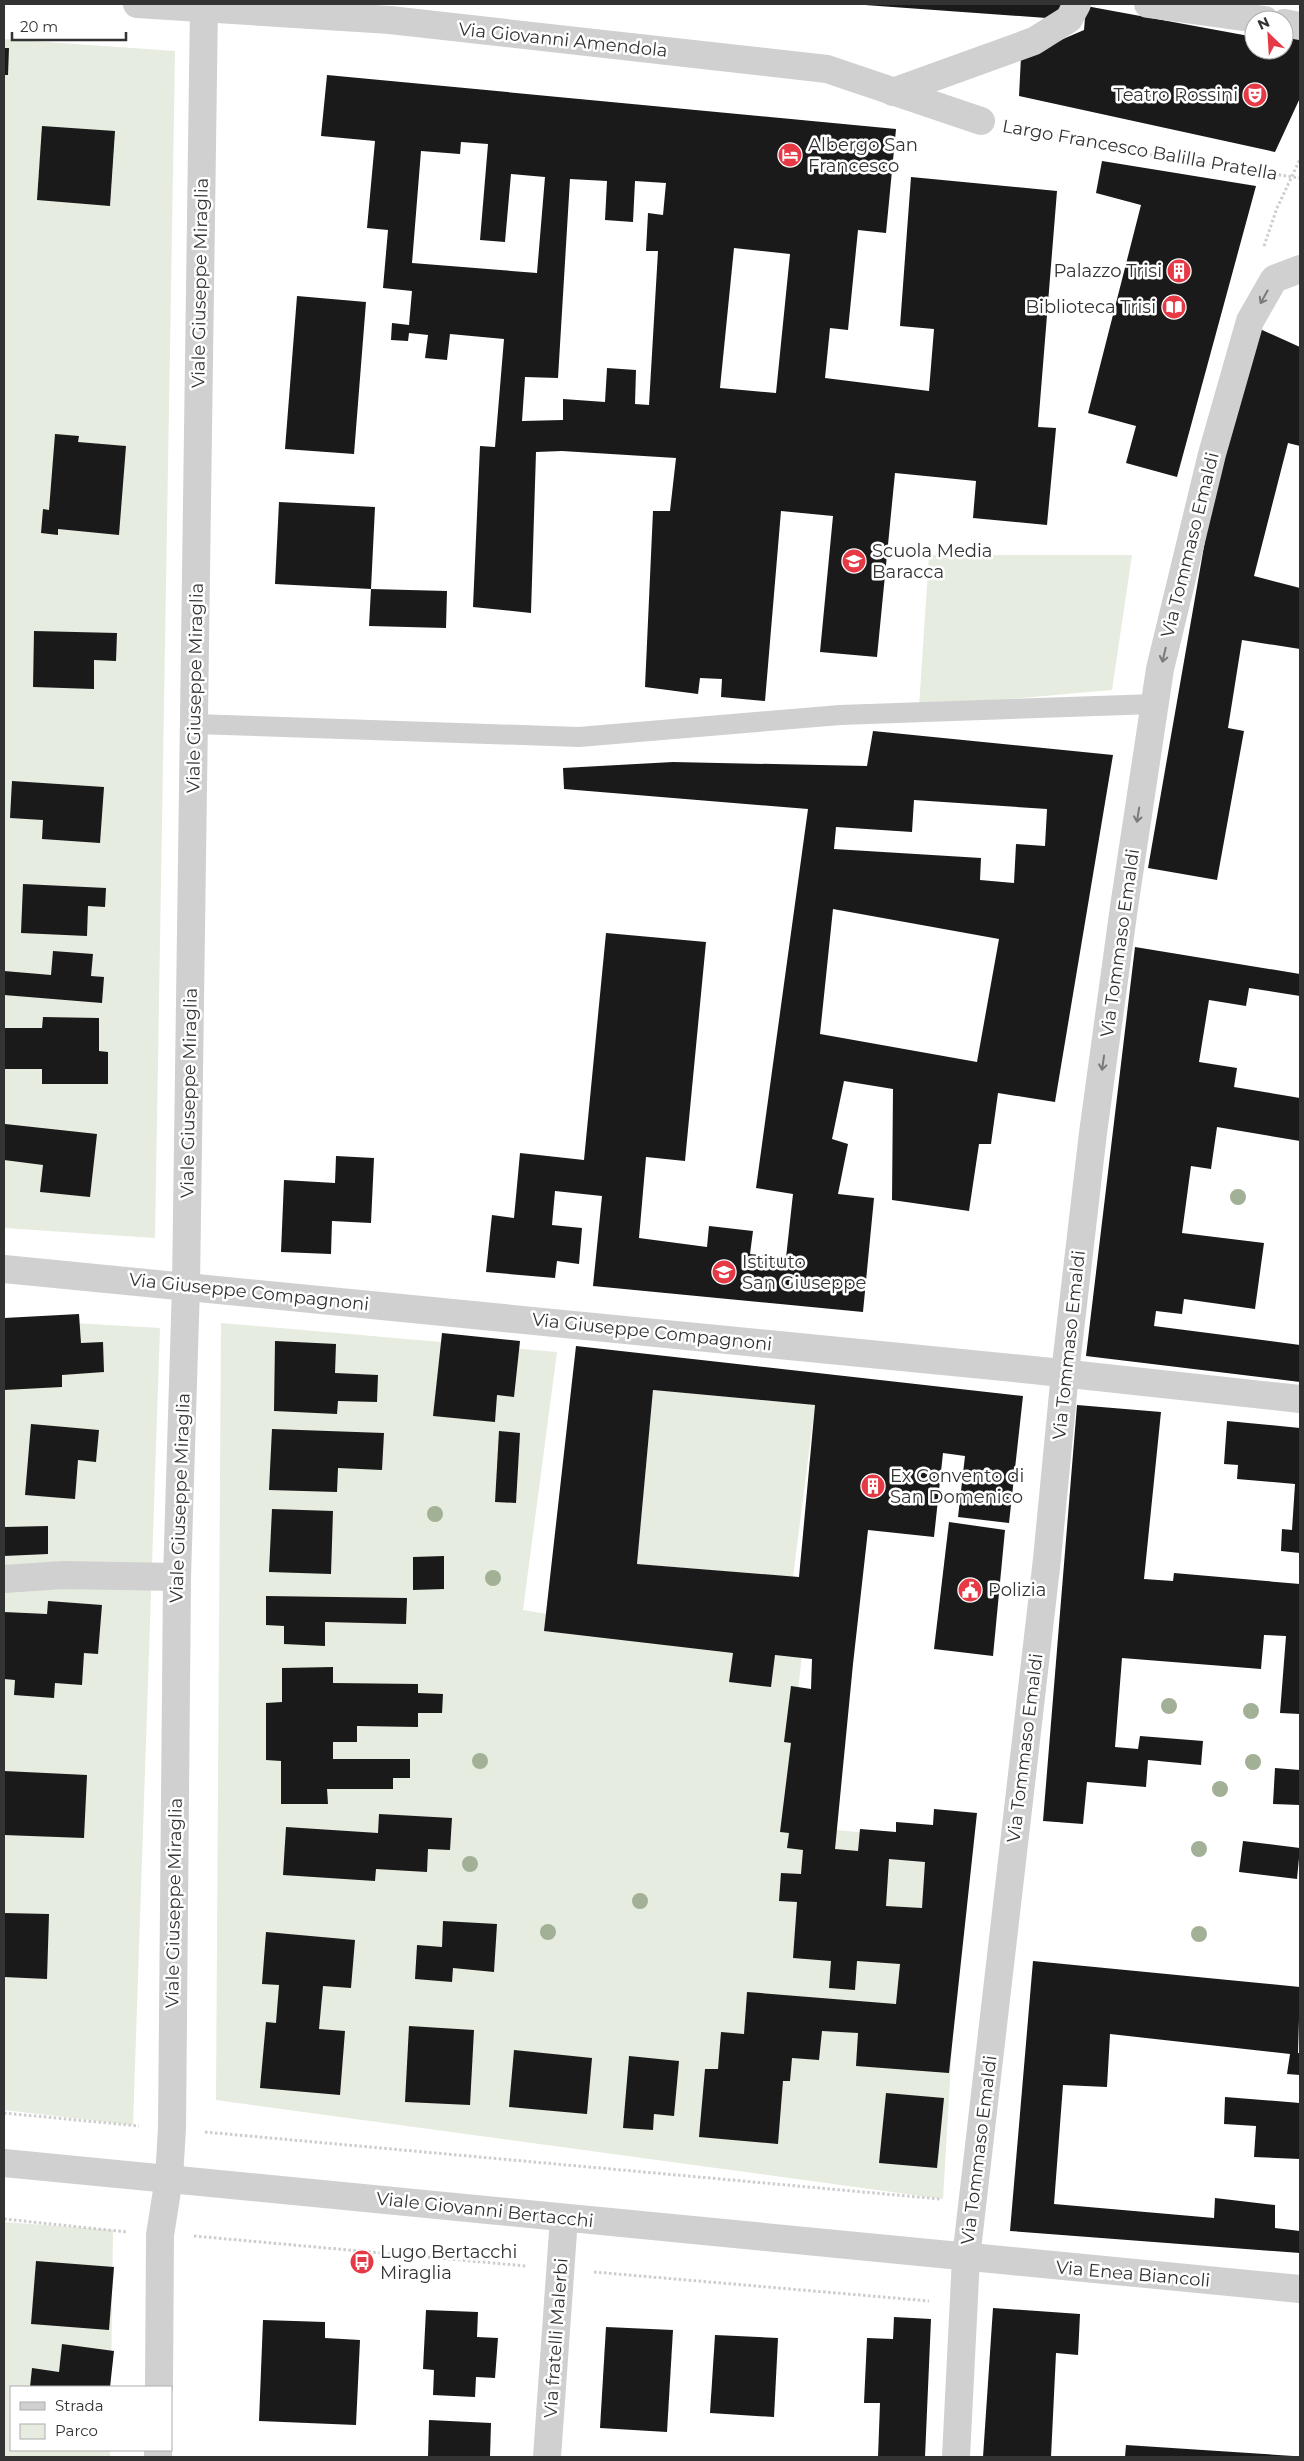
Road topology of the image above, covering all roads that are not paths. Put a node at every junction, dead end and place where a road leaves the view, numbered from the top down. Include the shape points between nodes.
1 (137, 4) edge
2 (1077, 4) edge
3 (1148, 4) edge
4 (204, 6) edge
5 (1244, 17) edge
6 (893, 92) junction
7 (981, 121) road end
8 (1300, 269) edge
9 (1155, 704) junction
10 (194, 724) junction
11 (4, 1269) edge
12 (186, 1286) junction
13 (1065, 1373) junction
14 (1300, 1398) edge
15 (177, 1576) junction
16 (4, 1579) edge
17 (4, 2163) edge
18 (169, 2178) junction
19 (564, 2218) junction
20 (966, 2258) junction
21 (1300, 2289) edge
22 (159, 2386) edge
23 (547, 2457) edge
24 (956, 2457) edge

1 - 4 street, Via Giovanni Amendola
2 - 6 street via 1069,19 1034,41
3 - 5 street
4 - 6 street, Via Giovanni Amendola via 390,20 827,69
4 - 10 street, Viale Giuseppe Miraglia
6 - 7 street, Via Giovanni Amendola
8 -> 9 street, Via Tommaso Emaldi via 1274,279 1250,322 1212,454 1160,669
9 - 10 lane via 840,715 579,737
9 -> 13 street, Via Tommaso Emaldi via 1098,1094
10 - 12 street, Viale Giuseppe Miraglia
11 - 12 street, Via Giuseppe Compagnoni
12 - 13 street, Via Giuseppe Compagnoni
12 - 15 street, Viale Giuseppe Miraglia
13 - 14 street, Via Giuseppe Compagnoni
13 - 20 street, Via Tommaso Emaldi via 1047,1558
15 - 16 street via 62,1575
15 - 18 street, Viale Giuseppe Miraglia
17 - 18 street, Viale Giovanni Bertacchi
18 - 19 street, Viale Giovanni Bertacchi
18 - 22 street, Viale Giuseppe Miraglia via 160,2235
19 - 20 street, Viale Giovanni Bertacchi
19 - 23 street, Via fratelli Malerbi
20 - 21 street, Via Enea Biancoli
20 - 24 street, Via Tommaso Emaldi

